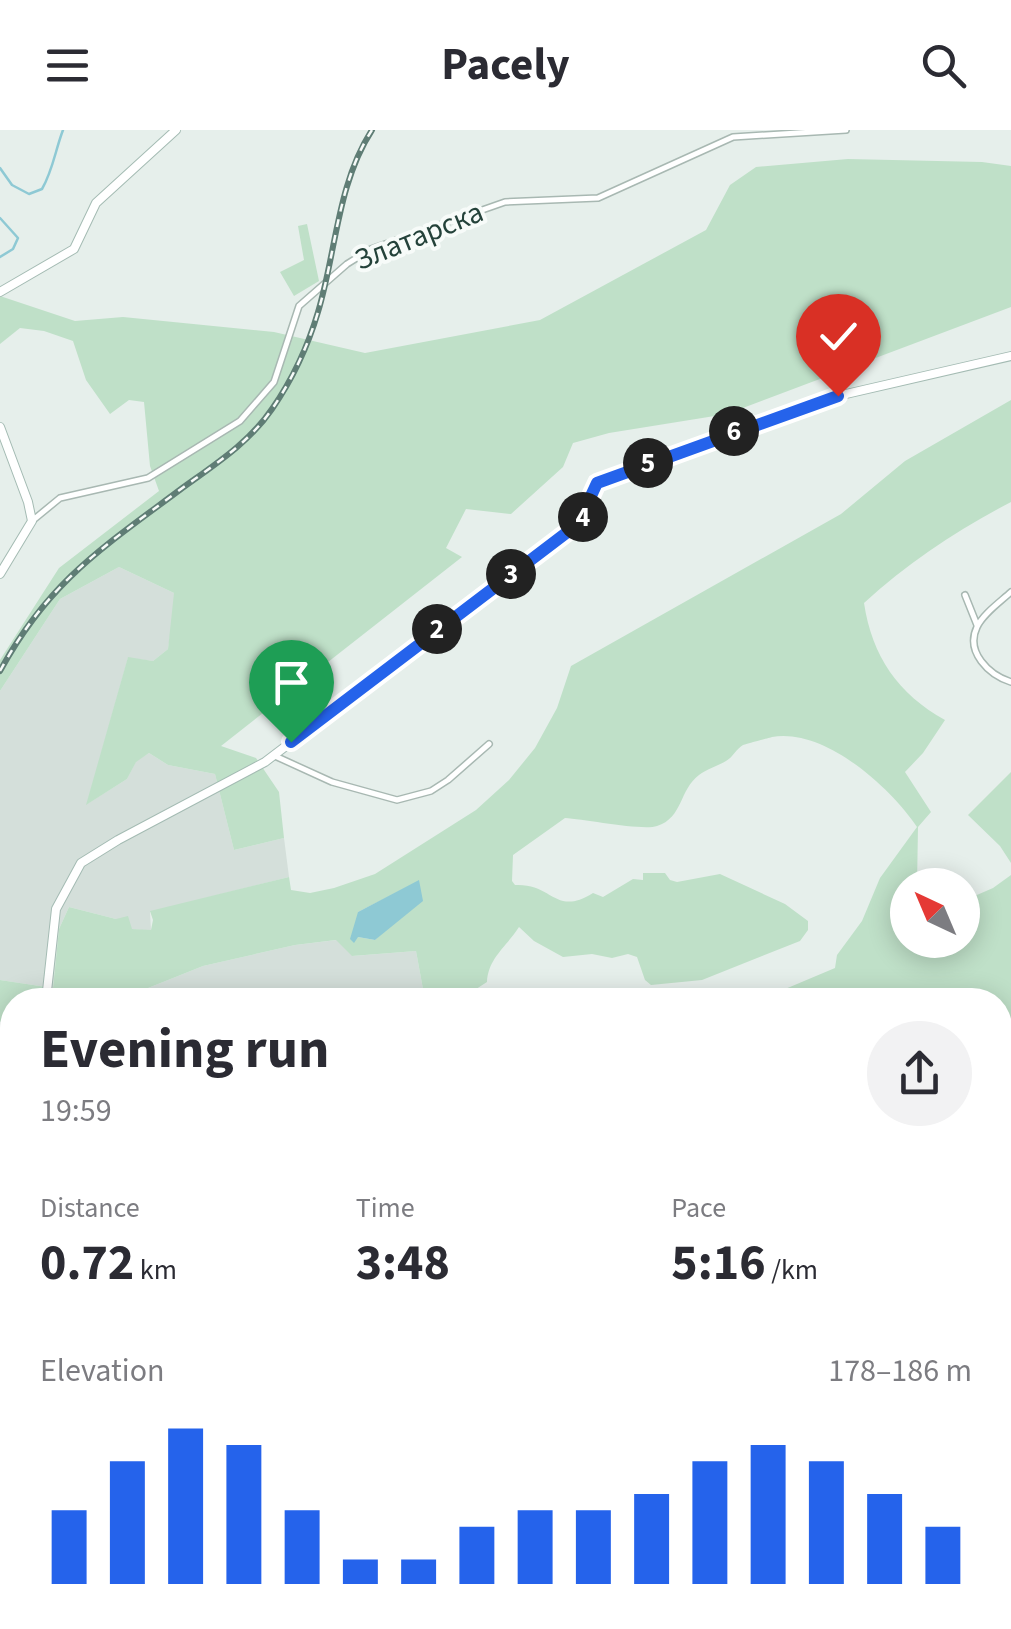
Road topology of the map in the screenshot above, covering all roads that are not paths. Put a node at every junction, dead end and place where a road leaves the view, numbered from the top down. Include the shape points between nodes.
1 (176, 130) edge
2 (846, 130) edge
3 (0, 292) edge
4 (1011, 356) edge
5 (0, 427) edge
6 (32, 520) junction
7 (0, 574) edge
8 (1011, 592) edge
9 (965, 596) dead end
10 (978, 626) junction
11 (1011, 682) edge
12 (489, 744) dead end
13 (274, 756) junction
14 (47, 988) edge

1 - 3 street via 96,204 74,248
2 - 6 street, Златарска via 733,137 598,198 506,202 371,249 299,306 274,382 240,421 148,478 60,498
4 - 13 street via 820,400 608,477 592,489 583,519
5 - 6 street
6 - 7 street
8 - 10 street
9 - 10 street
10 - 11 street via 984,667
12 - 13 street via 448,780 403,800
13 - 14 street via 81,863 56,908

